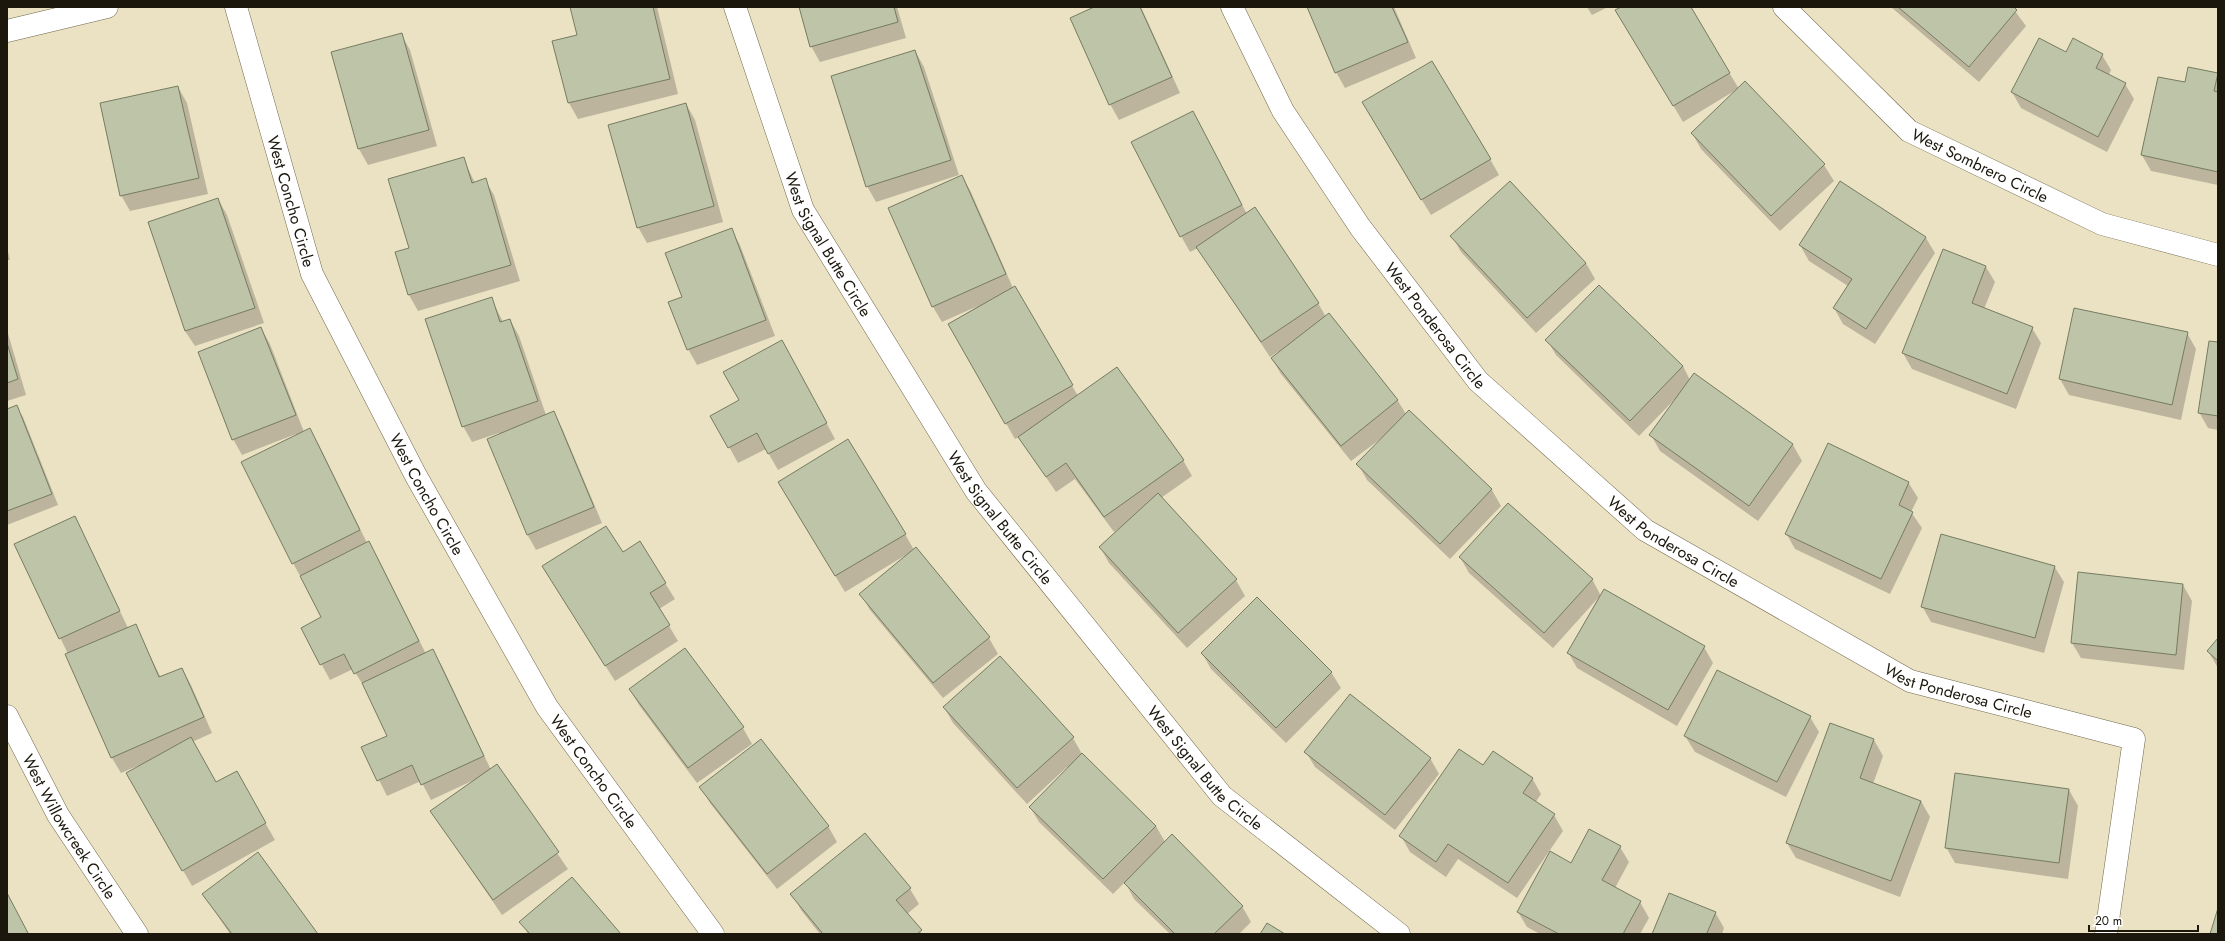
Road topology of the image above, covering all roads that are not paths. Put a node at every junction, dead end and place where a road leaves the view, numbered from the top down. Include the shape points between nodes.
1 (107, 7) edge
2 (236, 7) edge
3 (735, 7) edge
4 (1232, 7) edge
5 (1784, 7) edge
6 (7, 30) edge
7 (2218, 255) edge
8 (7, 716) edge
9 (137, 934) edge
10 (713, 934) edge
11 (1399, 934) edge
12 (2106, 934) edge

1 - 6 street
2 - 10 street, West Concho Circle via 312,274 416,476 547,708
3 - 11 street, West Signal Butte Circle via 803,210 976,491 1222,796
4 - 12 street, West Ponderosa Circle via 1283,111 1360,227 1478,381 1645,530 1910,681 2134,739
5 - 7 street, West Sombrero Circle via 1909,131 2102,224
8 - 9 street, West Willowcreek Circle via 58,815

